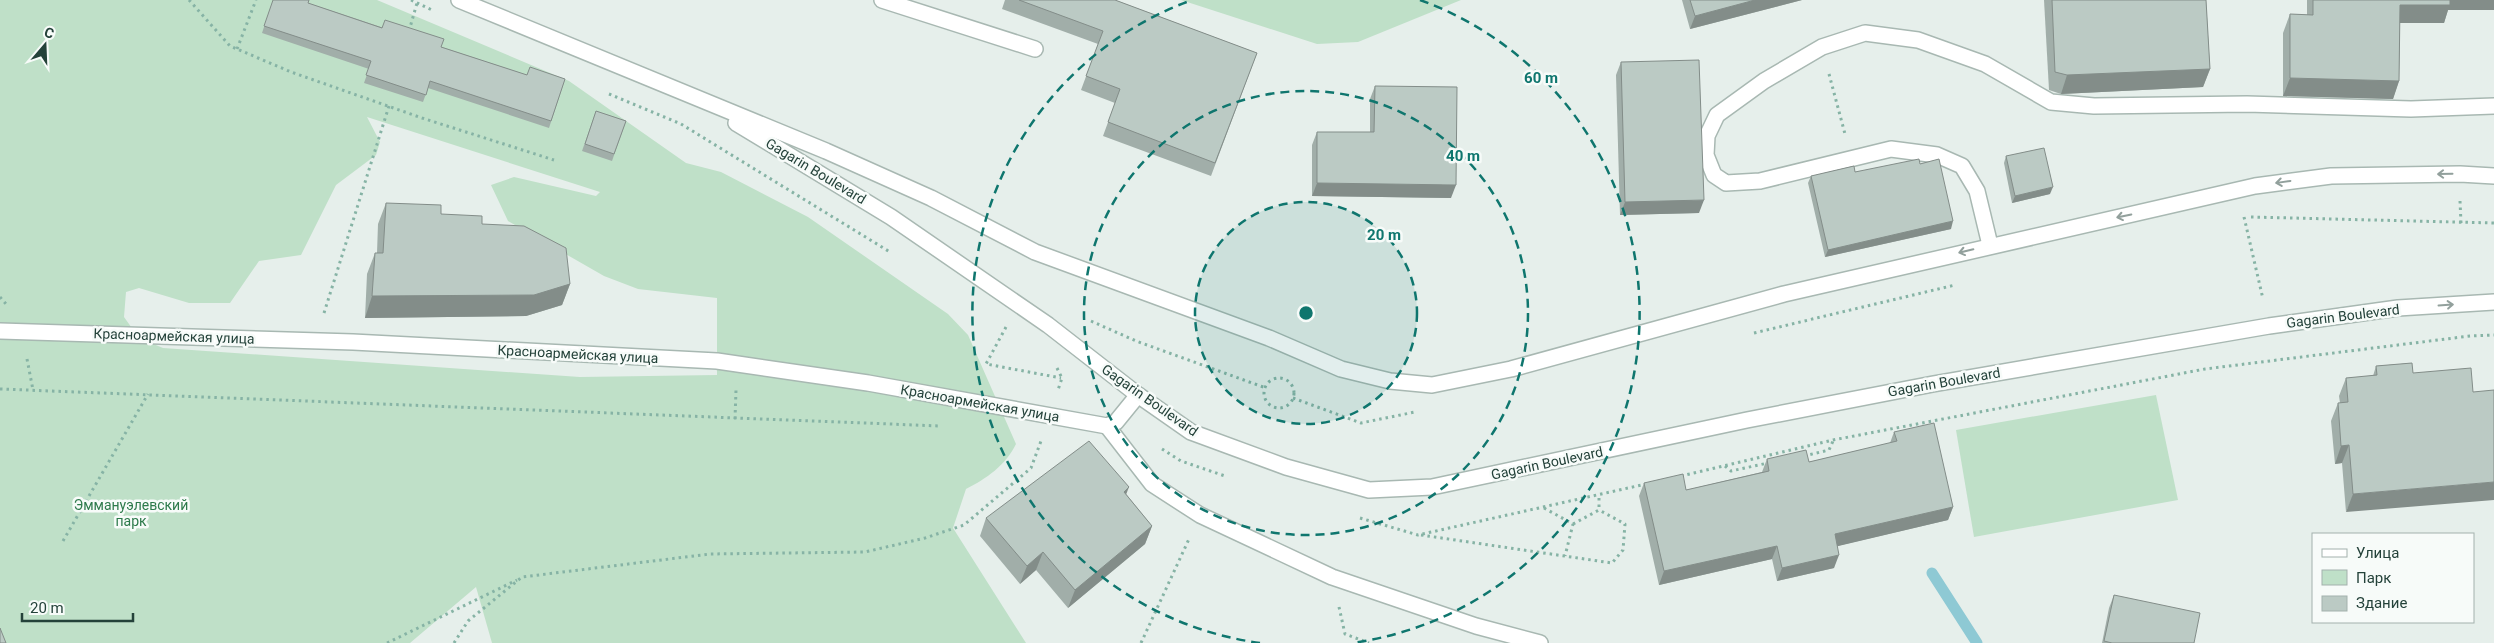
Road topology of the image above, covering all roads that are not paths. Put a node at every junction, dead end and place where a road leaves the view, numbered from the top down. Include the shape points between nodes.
1 (459, 0) edge
2 (882, 0) edge
3 (1035, 49) dead end
4 (699, 100) junction
5 (2494, 106) edge
6 (2494, 176) edge
7 (1990, 245) junction
8 (2494, 302) edge
9 (0, 331) edge
10 (1138, 395) junction
11 (1107, 426) junction
12 (1540, 643) edge

1 - 4 street, Gagarin Boulevard
2 - 3 street
7 -> 4 street, Gagarin Boulevard via 1784,294 1511,369 1432,385 1390,381 1341,369 1269,338 1035,252 931,198
4 - 10 street, Gagarin Boulevard via 891,217 1048,325
5 - 7 street via 2411,109 2247,104 2094,106 2051,102 1985,64 1918,40 1865,33 1822,47 1764,81 1717,115 1707,136 1706,155 1714,175 1726,183 1760,181 1891,149 1937,155 1962,166 1977,191
6 -> 7 street, Gagarin Boulevard via 2331,176 2255,186
10 -> 8 street, Gagarin Boulevard via 1191,432 1286,467 1369,490 1432,487 1933,384 2269,326 2398,308
9 - 11 street, Красноармейская улица via 316,341 717,361 868,383
10 - 11 street via 1116,422
11 - 12 street via 1152,484 1200,516 1332,577 1476,626

